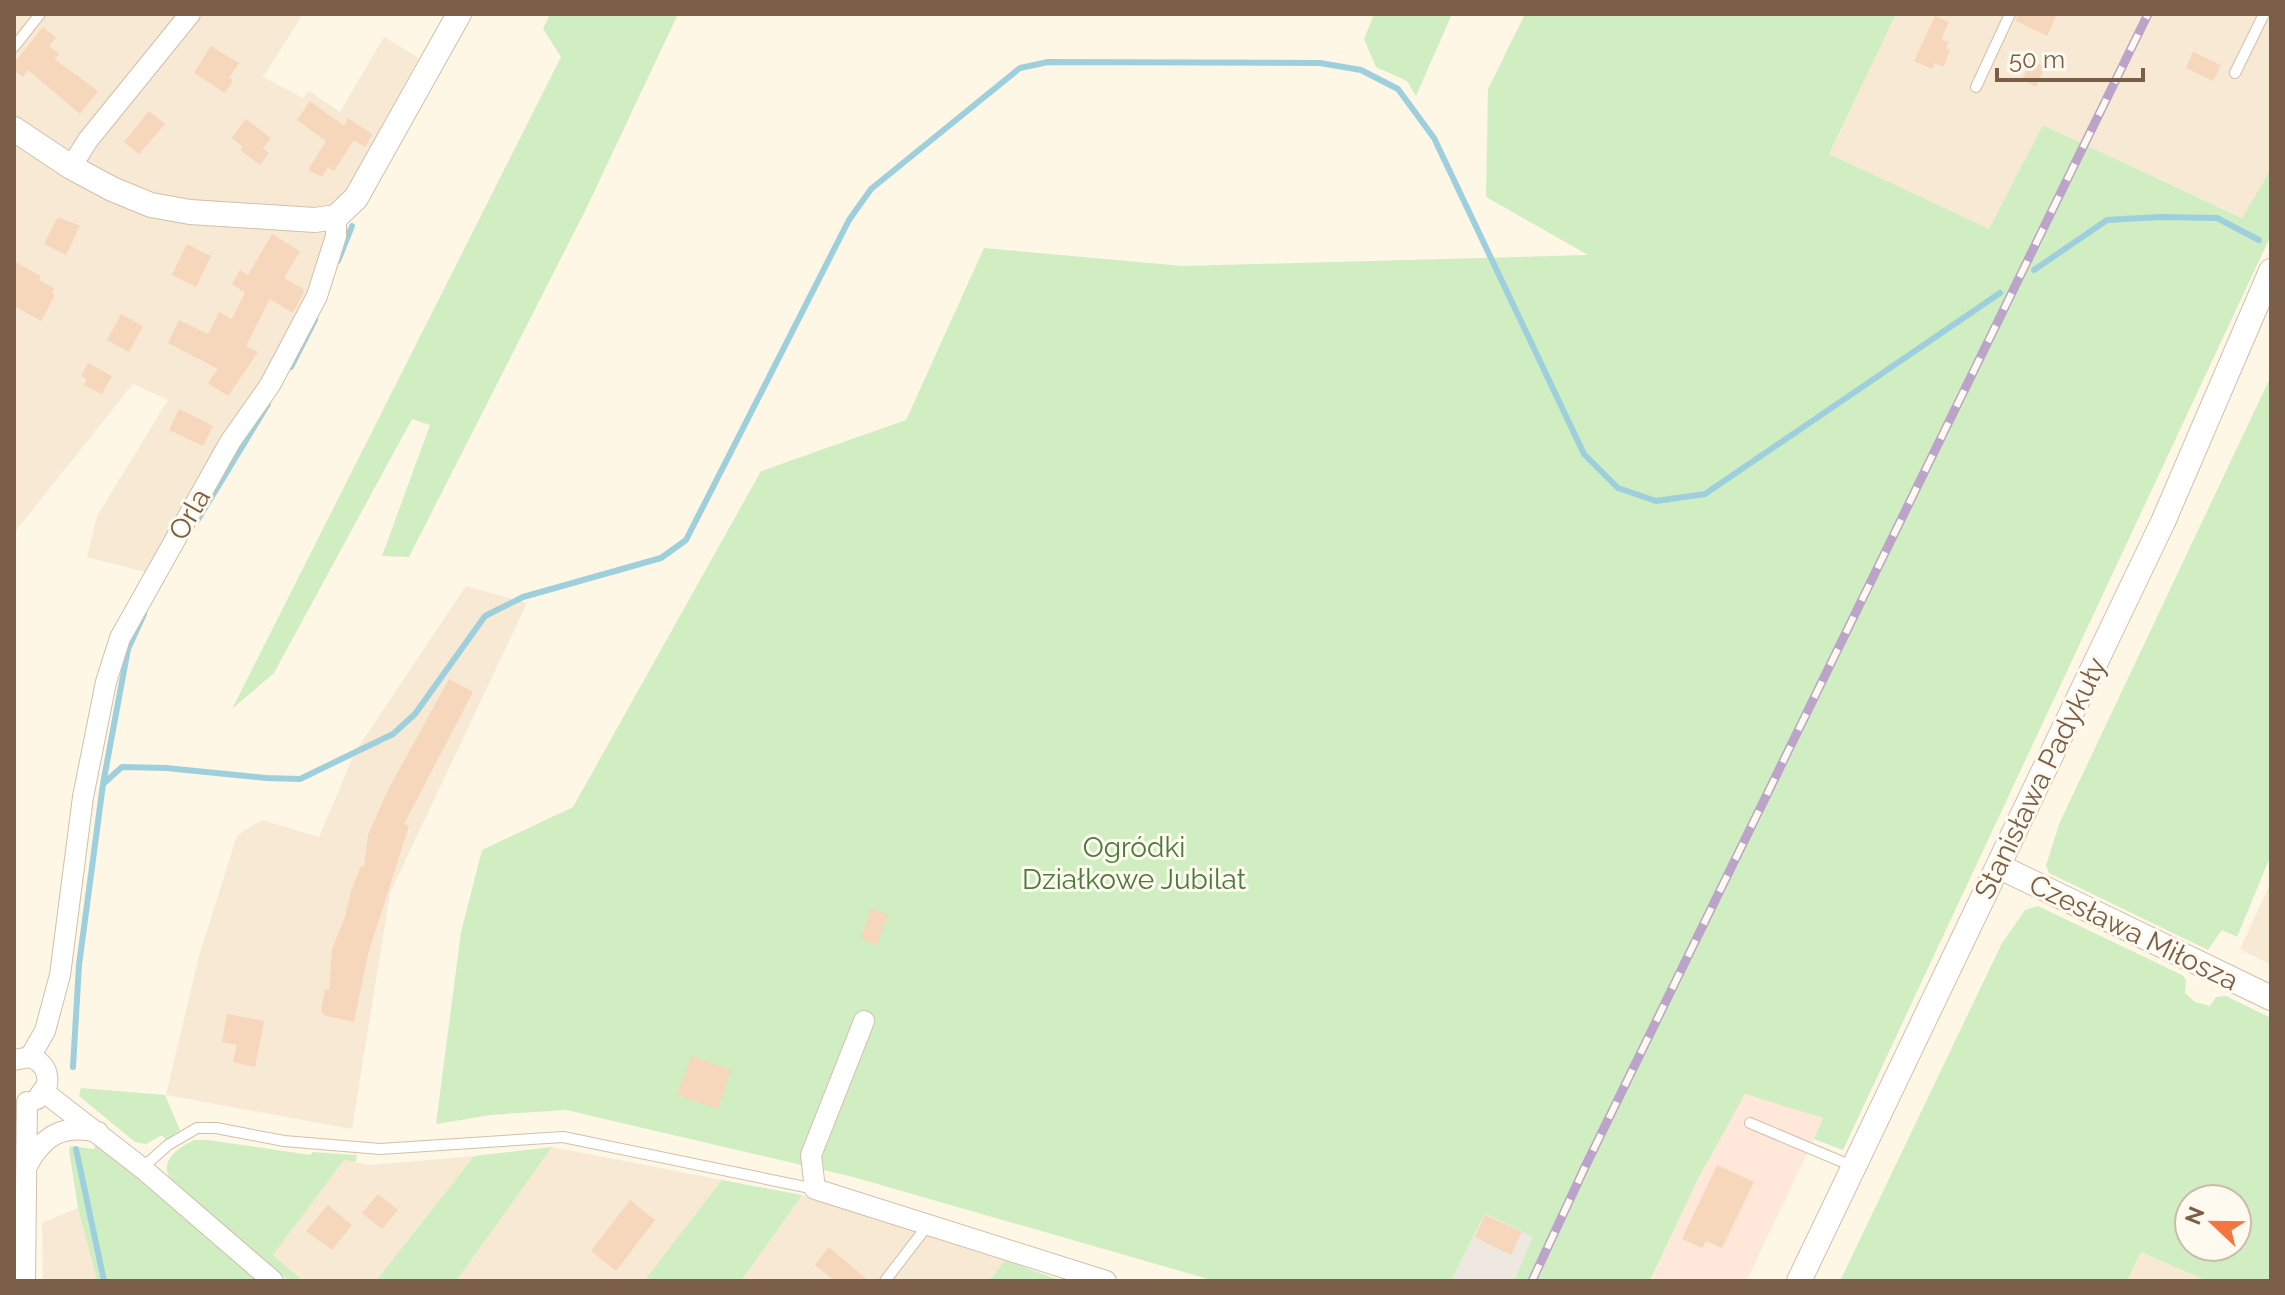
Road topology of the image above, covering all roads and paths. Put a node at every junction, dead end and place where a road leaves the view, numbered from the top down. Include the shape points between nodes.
1 (40, 14) edge
2 (190, 14) edge
3 (459, 14) edge
4 (2010, 14) edge
5 (2264, 14) edge
6 (14, 47) edge
7 (2235, 73) dead end
8 (1976, 87) dead end
9 (14, 129) edge
10 (71, 167) junction
11 (336, 217) junction
12 (2271, 271) edge
13 (1998, 866) junction
14 (2271, 998) edge
15 (864, 1021) dead end
16 (22, 1059) edge
17 (28, 1098) edge
18 (1750, 1123) dead end
19 (98, 1132) junction
20 (1854, 1167) junction
21 (142, 1168) junction
22 (25, 1171) junction
23 (815, 1189) junction
24 (928, 1225) junction
25 (25, 1281) edge
26 (273, 1281) edge
27 (885, 1281) edge
28 (1106, 1281) edge
29 (1799, 1281) edge

1 - 6 lane
2 - 10 street
3 - 11 street via 356,198
4 - 8 lane
5 - 7 lane
9 - 10 street
10 - 11 street via 125,195 177,210
11 - 16 street, Orla via 336,236 317,296 120,638 83,797 60,975 45,1031
12 - 13 street, Stanisława Padykuły via 2163,522
13 - 14 street, Czesława Miłosza
13 - 20 street, Stanisława Padykuły
15 - 23 street via 811,1155
16 - 17 street via 47,1071 47,1085
17 - 19 street
17 - 22 street
18 - 20 lane
19 - 21 street
19 - 22 street via 62,1131 50,1137 37,1147
20 - 29 street, Stanisława Padykuły
21 - 23 lane via 197,1128 380,1149 563,1137
21 - 26 street
22 - 25 street
23 - 24 street
24 - 27 lane
24 - 28 street

